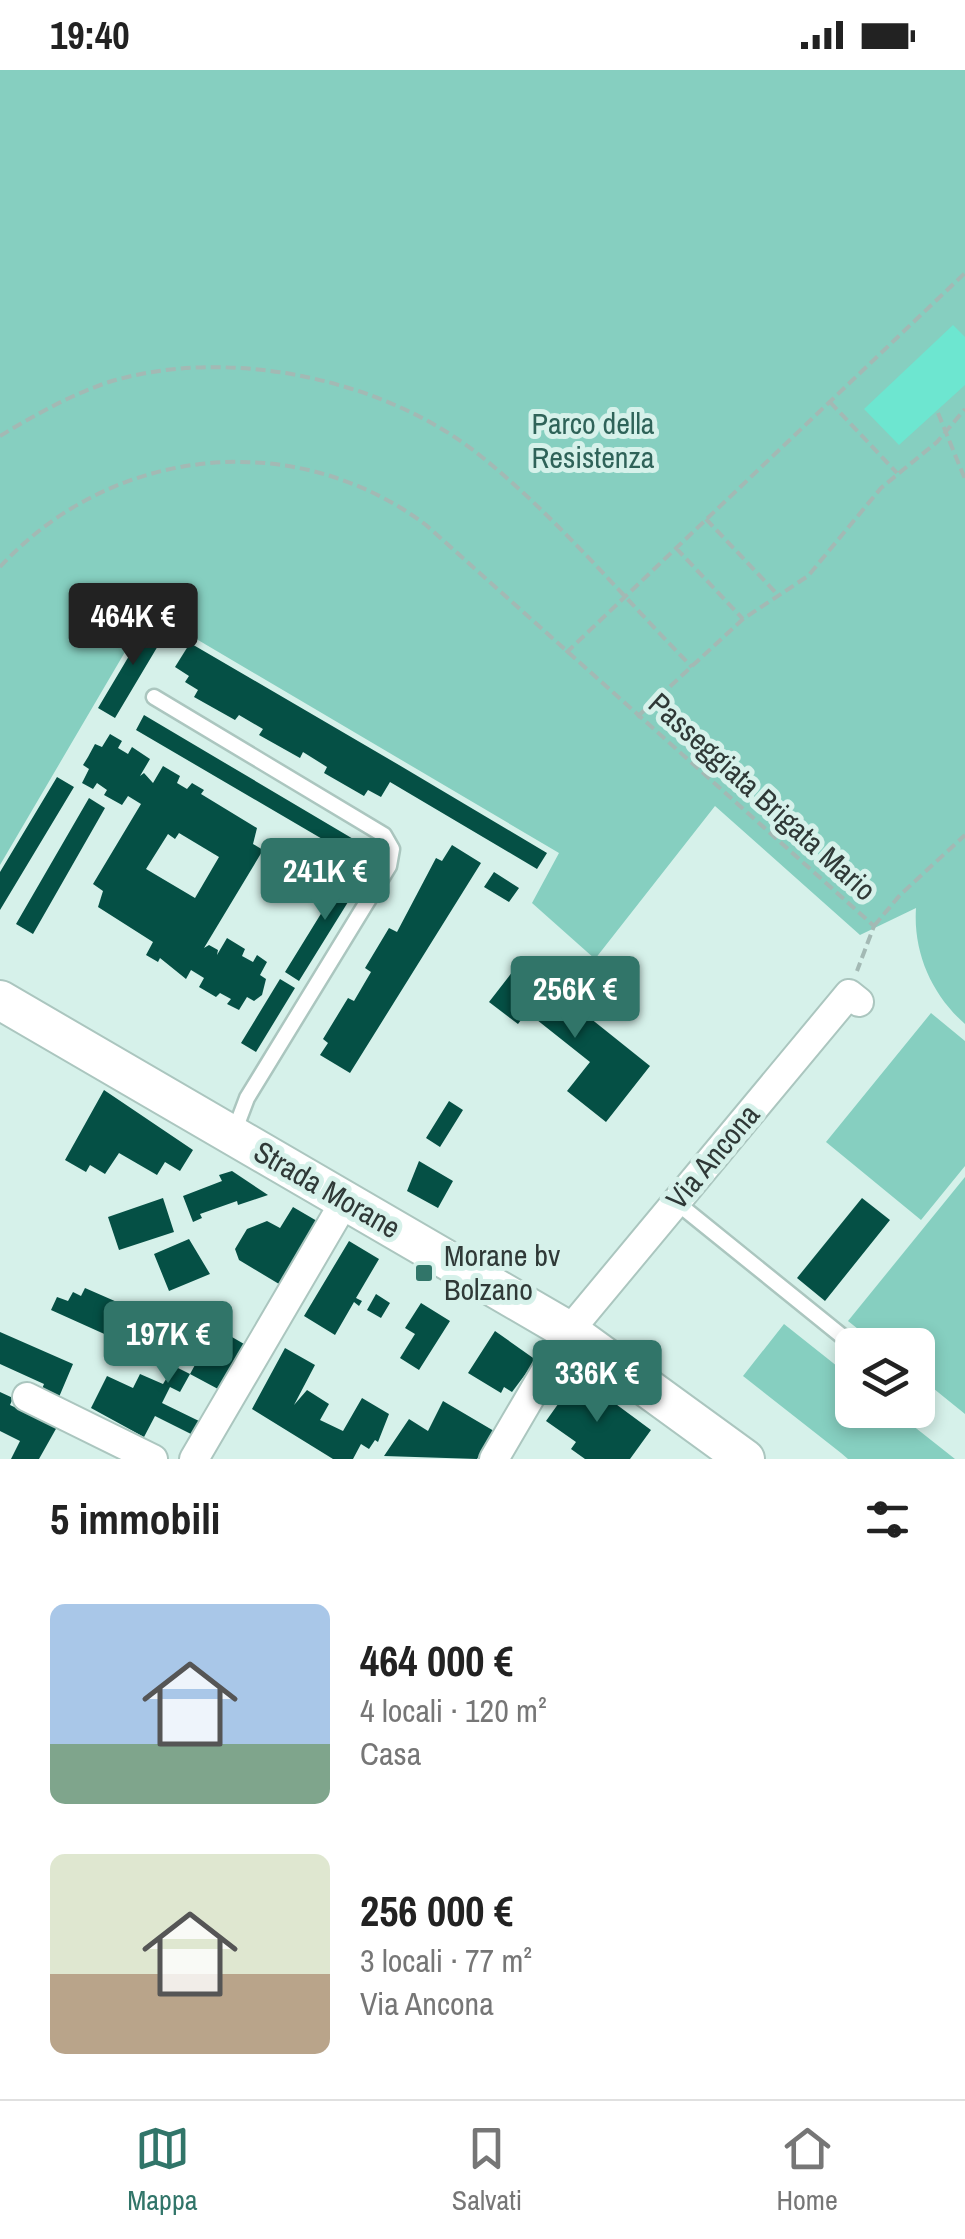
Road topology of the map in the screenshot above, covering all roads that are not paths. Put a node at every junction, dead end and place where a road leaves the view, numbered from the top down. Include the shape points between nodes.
1 (154, 697) dead end
2 (854, 998) road end
3 (0, 1000) edge
4 (232, 1136) junction
5 (345, 1201) junction
6 (676, 1202) junction
7 (835, 1330) edge
8 (569, 1331) junction
9 (26, 1397) dead end
10 (153, 1459) edge
11 (194, 1459) edge
12 (494, 1459) edge
13 (746, 1459) edge

1 - 4 lane via 384,835 392,849 389,866 247,1098
2 - 6 street, Via Ancona
3 - 4 street, Strada Morane
4 - 5 street, Strada Morane
5 - 8 street, Strada Morane
5 - 11 street
6 - 7 lane
6 - 8 street, Via Ancona
8 - 12 street, Via Ancona
8 - 13 street, Strada Morane
9 - 10 street

